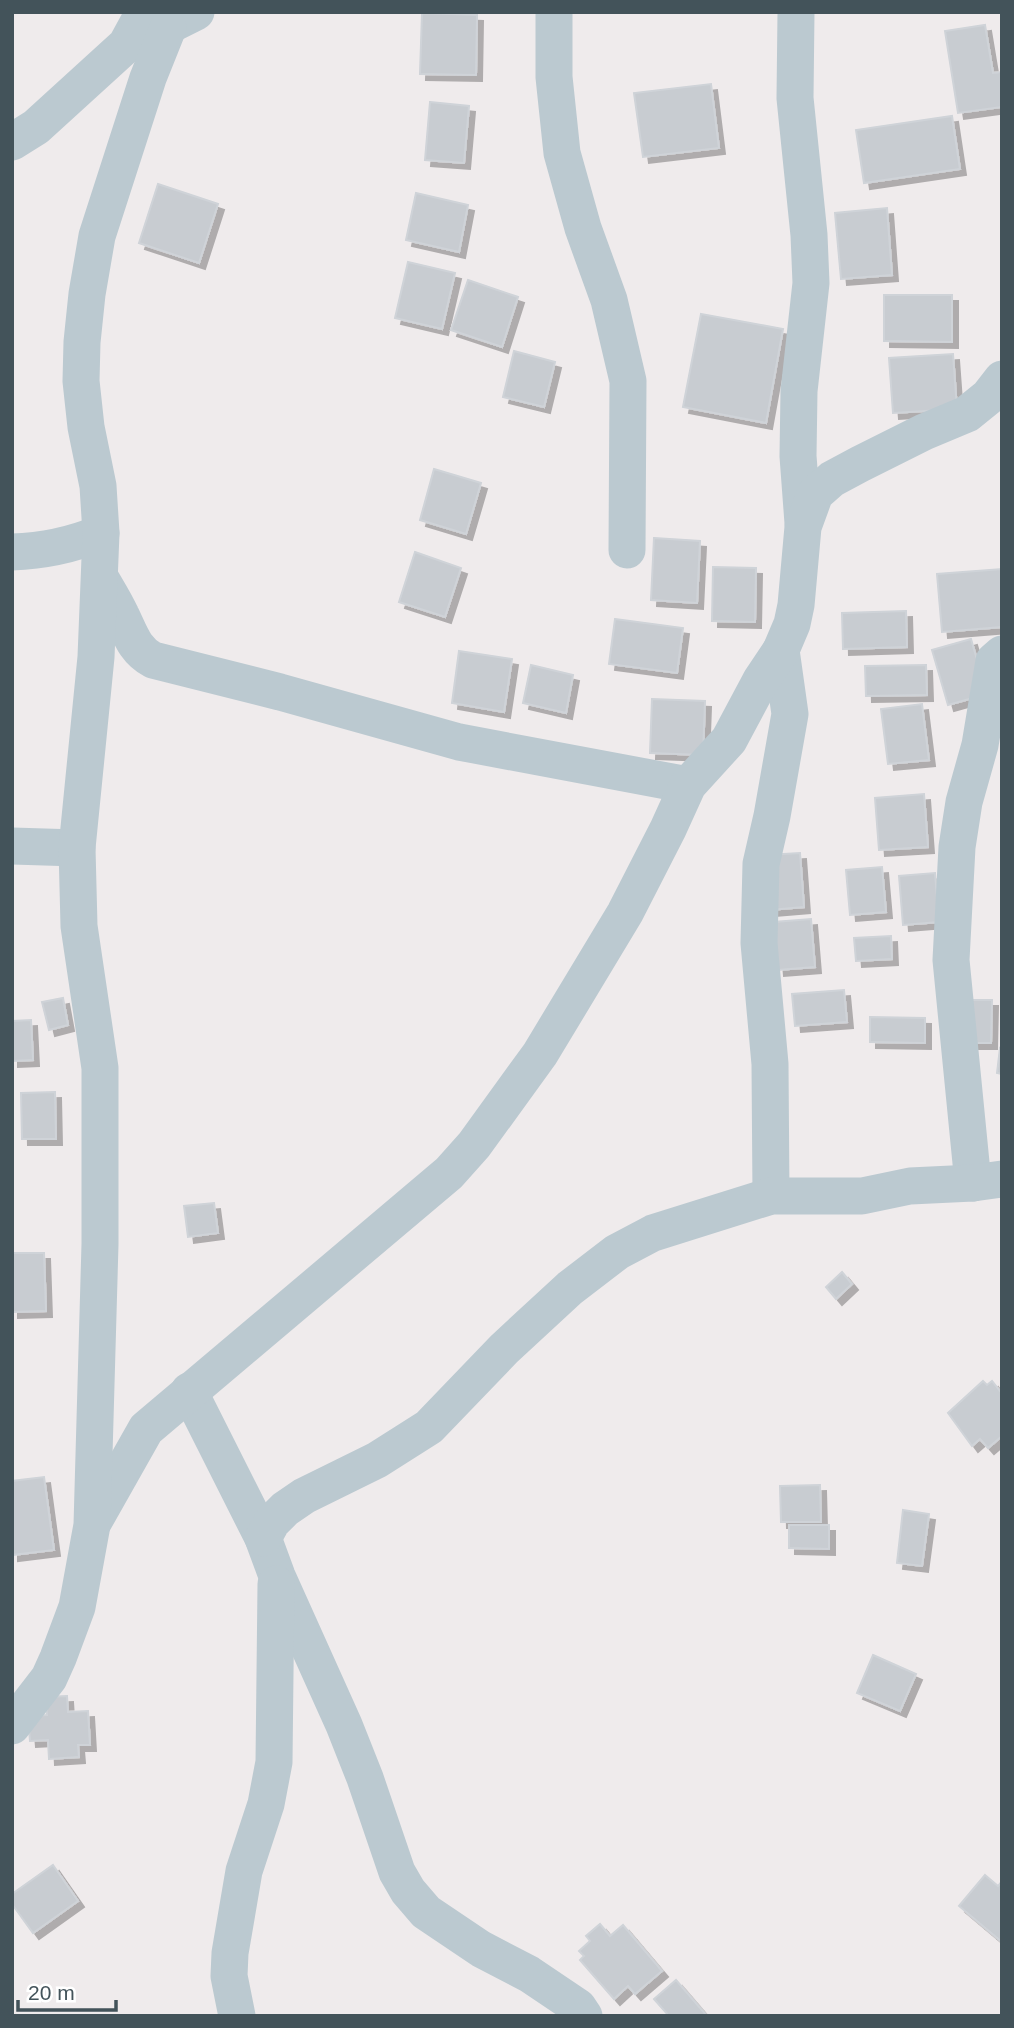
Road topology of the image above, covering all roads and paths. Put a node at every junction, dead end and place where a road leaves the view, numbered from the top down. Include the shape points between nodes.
1 (554, 12) edge
2 (796, 12) edge
3 (169, 17) edge
4 (12, 142) edge
5 (1002, 379) edge
6 (803, 527) junction
7 (101, 533) junction
8 (627, 550) dead end
9 (12, 552) edge
10 (101, 578) junction
11 (780, 650) junction
12 (1002, 654) edge
13 (688, 785) junction
14 (12, 846) edge
15 (78, 848) junction
16 (987, 1181) edge
17 (771, 1196) junction
18 (189, 1391) junction
19 (92, 1525) junction
20 (263, 1538) junction
21 (277, 1576) junction
22 (12, 1726) edge
23 (237, 2016) edge
24 (584, 2016) edge

1 - 8 street via 554,77 562,153 628,381
2 - 6 street via 795,98 811,283 799,391
3 - 4 street via 126,45 36,127
3 - 7 street via 97,236 87,294 81,381
5 - 6 street via 967,414 832,479 815,494
6 - 11 street via 796,605
7 - 9 street via 77,543
7 - 10 street
10 - 13 street via 128,635 142,654 153,660 458,742
10 - 15 street
11 - 13 street via 729,740
11 - 17 street via 790,714 761,864 759,929 770,1064
12 - 16 street via 994,661 980,745 964,802 951,960
13 - 18 street via 631,902 578,995 474,1145 449,1173
14 - 15 street
15 - 19 street via 79,926 100,1068
16 - 17 street via 910,1186 862,1196
17 - 20 street via 653,1233 617,1252 504,1349 429,1427 377,1460 304,1496 272,1521
18 - 19 street via 146,1429
18 - 20 street
19 - 22 street via 77,1607 58,1658 49,1678
20 - 21 street
21 - 23 street via 274,1762 244,1871 230,1953 229,1976
21 - 24 street via 344,1725 408,1891 426,1912 481,1950 529,1974 578,2007

